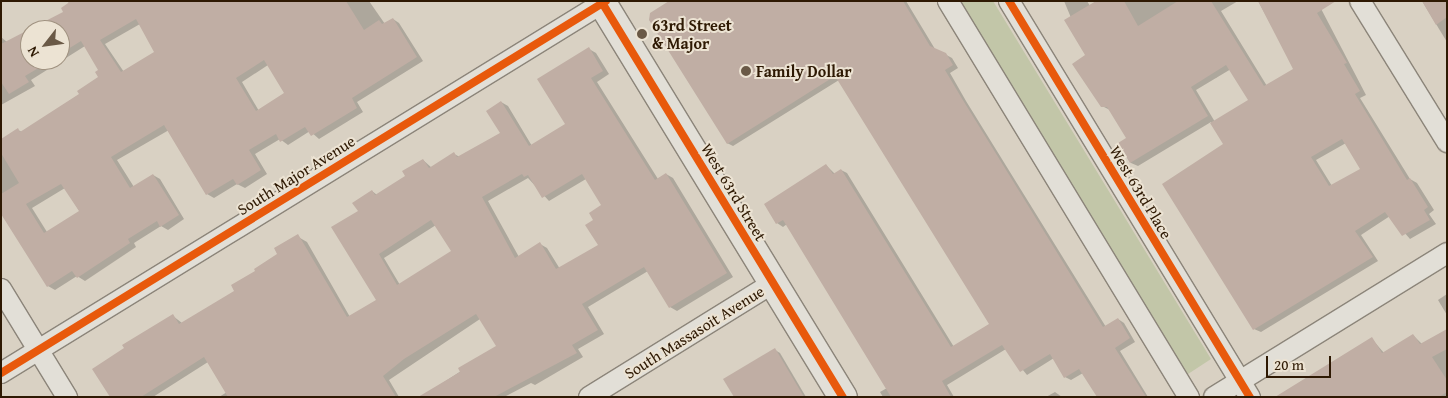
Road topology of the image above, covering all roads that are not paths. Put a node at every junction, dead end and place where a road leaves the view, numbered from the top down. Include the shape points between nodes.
1 (948, 1) edge
2 (1009, 1) edge
3 (1360, 1) edge
4 (603, 2) edge
5 (1447, 142) edge
6 (1447, 253) edge
7 (773, 283) junction
8 (1, 289) edge
9 (39, 350) junction
10 (1, 373) edge
11 (1245, 389) edge
12 (67, 397) edge
13 (589, 397) edge
14 (843, 397) edge
15 (1189, 397) edge
16 (1214, 397) edge

1 - 15 street
2 - 11 street, West 63rd Place
3 - 5 street
4 - 7 main road, West 63rd Street
4 - 9 street, South Major Avenue
6 - 11 street
7 - 13 street, South Massasoit Avenue
7 - 14 main road, West 63rd Street
8 - 9 street
9 - 10 street, South Major Avenue
9 - 12 street
11 - 16 street

